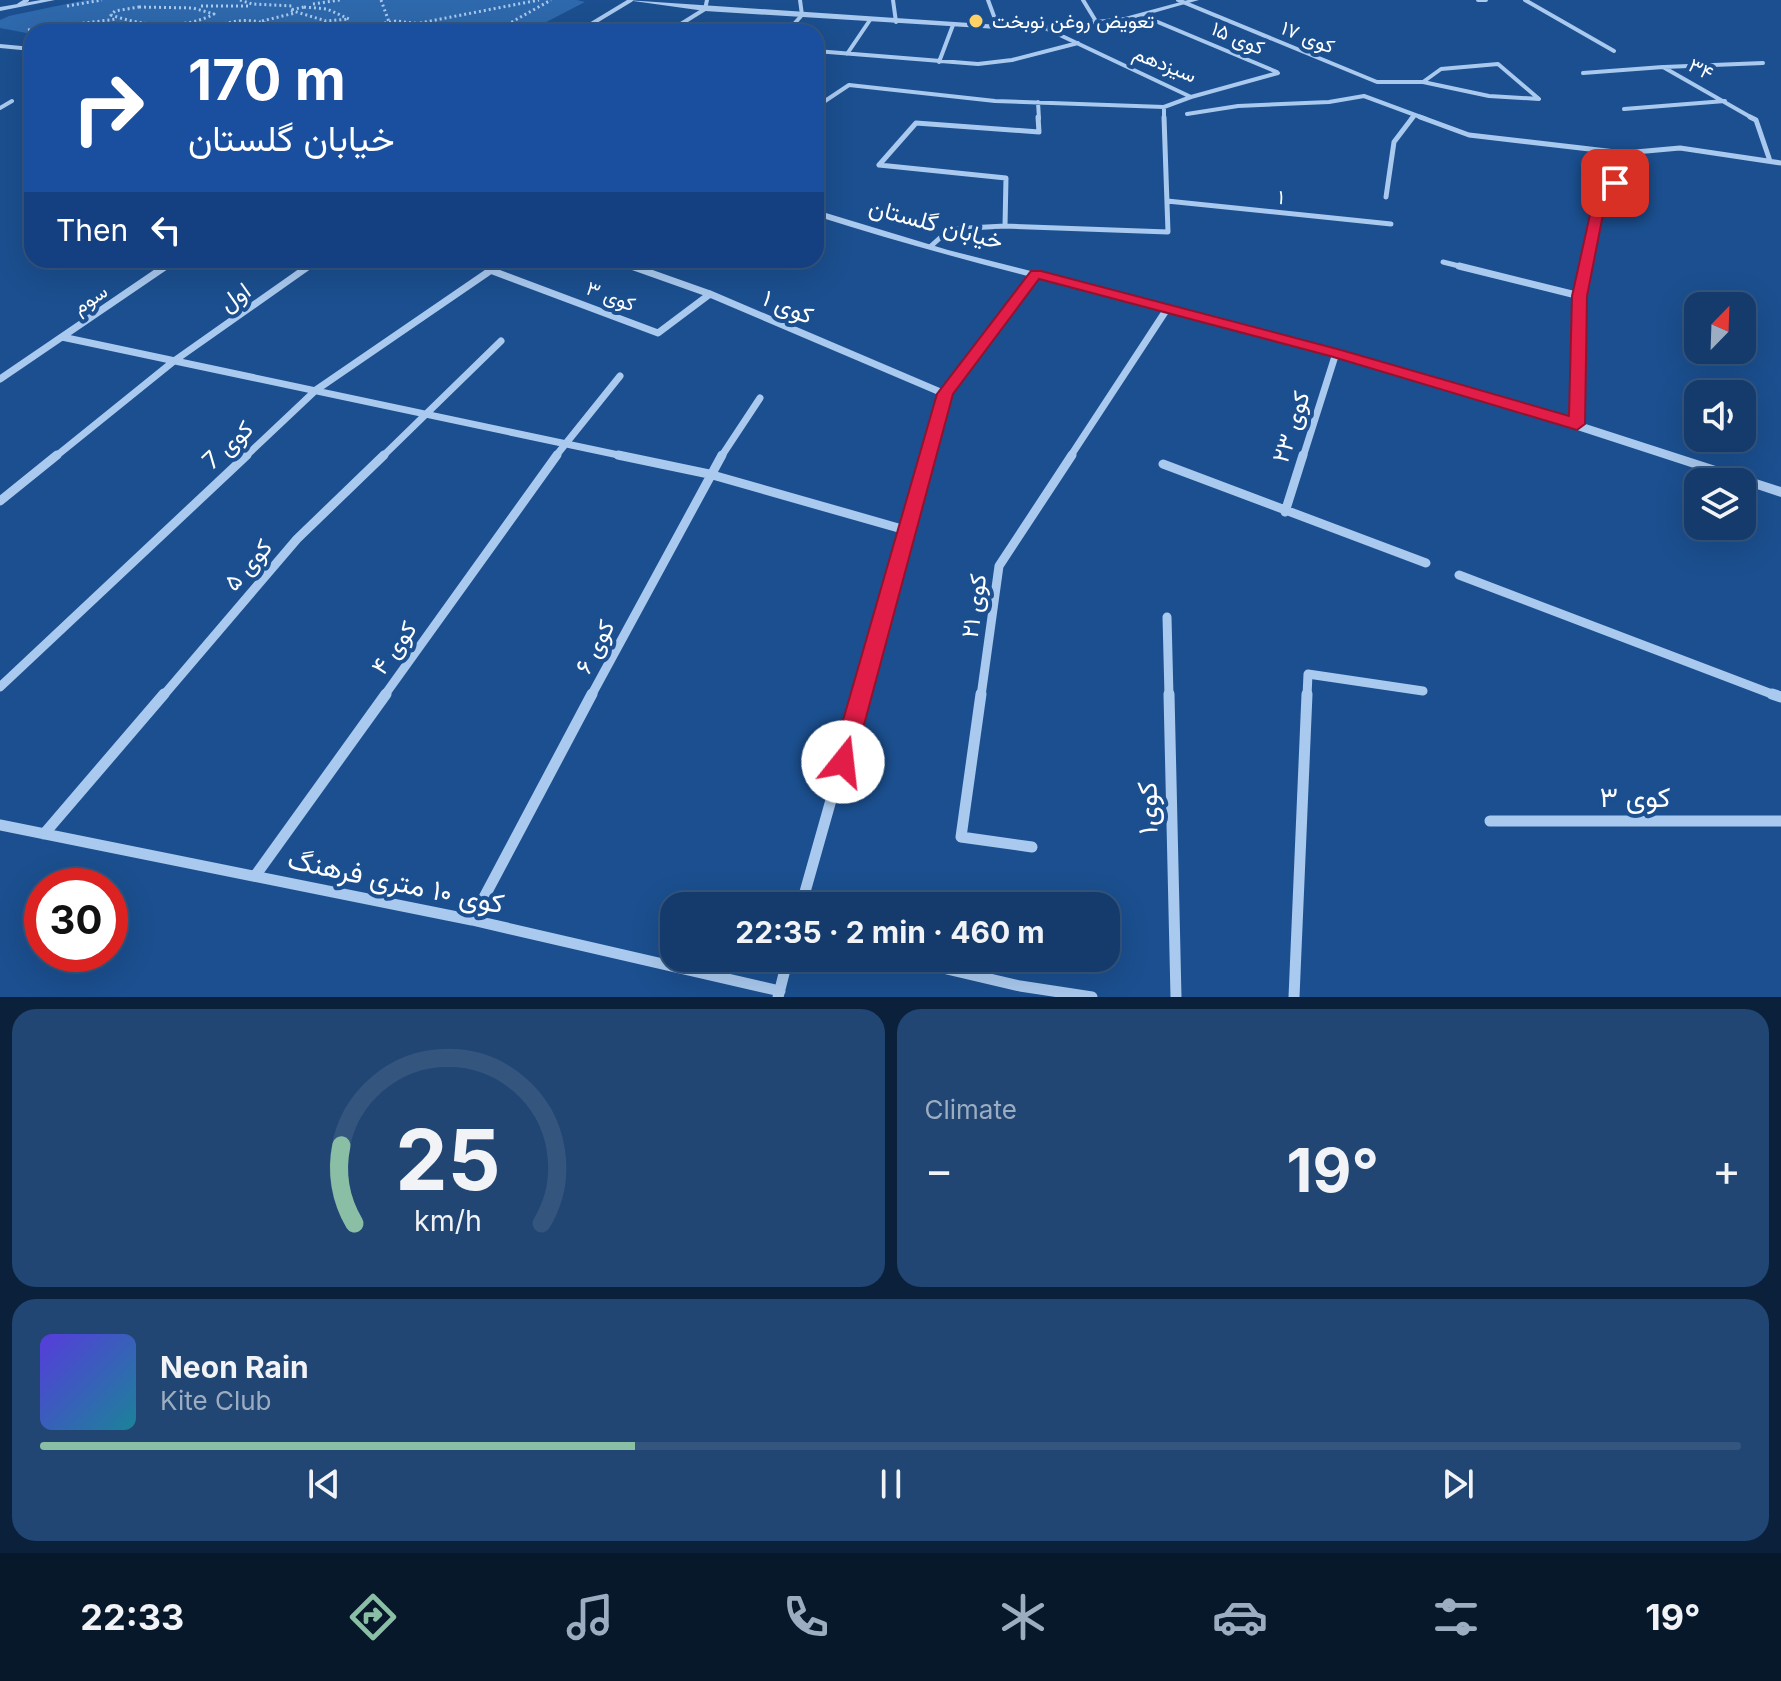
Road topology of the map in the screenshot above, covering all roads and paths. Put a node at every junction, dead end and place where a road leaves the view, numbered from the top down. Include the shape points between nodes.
1 (27, 0) edge
2 (52, 0) edge
3 (192, 0) edge
4 (240, 0) edge
5 (340, 0) edge
6 (381, 0) edge
7 (539, 0) edge
8 (551, 0) edge
9 (630, 0) edge
10 (707, 0) edge
11 (800, 0) edge
12 (893, 0) edge
13 (988, 0) edge
14 (1083, 0) edge
15 (1196, 0) edge
16 (1478, 0) edge
17 (1486, 0) edge
18 (1525, 0) edge
19 (1180, 2) edge
20 (19, 5) junction
21 (276, 5) junction
22 (188, 7) junction
23 (0, 9) edge
24 (705, 9) junction
25 (296, 13) junction
26 (802, 15) junction
27 (1141, 15) junction
28 (122, 19) junction
29 (203, 19) junction
30 (870, 20) junction
31 (260, 21) junction
32 (333, 21) junction
33 (181, 22) joint
34 (389, 22) junction
35 (896, 22) junction
36 (420, 23) joint
37 (1097, 23) junction
38 (80, 24) edge
39 (221, 24) joint
40 (268, 24) edge
41 (341, 24) edge
42 (377, 24) edge
43 (508, 24) edge
44 (591, 24) edge
45 (681, 24) edge
46 (794, 24) edge
47 (953, 25) junction
48 (998, 27) junction
49 (1045, 28) junction
50 (1078, 43) junction
51 (3, 46) edge
52 (24, 48) edge
53 (1614, 51) dead end
54 (824, 52) edge
55 (847, 54) junction
56 (939, 62) junction
57 (1763, 63) dead end
58 (1663, 67) junction
59 (1278, 73) joint
60 (1583, 73) dead end
61 (1377, 82) junction
62 (1423, 82) junction
63 (1364, 96) junction
64 (1191, 97) junction
65 (0, 101) edge
66 (1726, 101) junction
67 (824, 102) edge
68 (1038, 102) junction
69 (1164, 107) junction
70 (0, 108) edge
71 (1624, 109) dead end
72 (1187, 114) dead end
73 (1415, 115) junction
74 (1624, 153) junction
75 (1770, 161) junction
76 (1781, 163) edge
77 (1386, 197) dead end
78 (1167, 201) junction
79 (824, 215) edge
80 (1391, 224) dead end
81 (1005, 226) junction
82 (931, 246) junction
83 (1443, 262) dead end
84 (163, 268) edge
85 (306, 268) edge
86 (493, 268) edge
87 (637, 268) edge
88 (490, 270) junction
89 (1036, 274) junction
90 (710, 294) junction
91 (1580, 296) junction
92 (1167, 309) junction
93 (62, 337) junction
94 (501, 341) dead end
95 (1336, 353) junction
96 (174, 361) junction
97 (620, 376) dead end
98 (0, 379) edge
99 (316, 390) junction
100 (945, 394) junction
101 (760, 398) dead end
102 (423, 413) junction
103 (1577, 424) junction
104 (565, 443) junction
105 (1163, 464) dead end
106 (709, 474) junction
107 (1781, 492) edge
108 (0, 501) edge
109 (1285, 512) junction
110 (909, 531) junction
111 (1426, 563) dead end
112 (1459, 575) dead end
113 (1167, 617) dead end
114 (0, 687) edge
115 (1423, 691) dead end
116 (1781, 697) edge
117 (1490, 821) dead end
118 (1781, 821) edge
119 (0, 825) edge
120 (44, 834) junction
121 (1032, 847) dead end
122 (255, 876) junction
123 (805, 892) edge
124 (472, 920) junction
125 (784, 972) edge
126 (951, 972) edge
127 (1020, 991) edge
128 (779, 994) edge
129 (1092, 997) edge
130 (1176, 997) edge
131 (1294, 997) edge

1 - 20 street
2 - 20 street
3 - 22 path
4 - 21 path
5 - 21 path
6 - 34 path
7 - 36 path
8 - 43 path
9 - 24 street
9 - 44 street
10 - 24 street
11 - 26 street
12 - 35 street
13 - 48 street
14 - 37 street
15 - 19 street
16 - 17 street
18 - 53 street
19 - 27 street
19 - 61 street, کوی ۱۷
20 - 23 street
21 - 22 path
22 - 28 path via 111,13
22 - 29 path via 214,14
24 - 26 street
24 - 45 street
25 - 31 path
25 - 32 path
25 - 32 path via 291,8 317,7 349,19
26 - 30 street
26 - 46 street
27 - 37 street
27 - 59 street, کوی ۱۵
28 - 33 path
28 - 38 path
29 - 33 path
29 - 39 path
30 - 35 street
30 - 55 street
31 - 39 path
31 - 40 path
32 - 41 path
34 - 36 path
34 - 42 path
35 - 47 street
37 - 49 street
47 - 48 street
47 - 56 street
48 - 49 street
49 - 50 street, سیزدهم
50 - 56 street via 1012,60
50 - 64 street, سیزدهم
51 - 52 street
54 - 55 street
55 - 56 street
57 - 58 street
58 - 60 street, ۳۴
58 - 66 street, ۳۴
59 - 64 street, سیزدهم
61 - 62 street
61 - 63 street
62 - 62 street via 1441,69 1498,64 1539,99 1489,96
63 - 72 street
63 - 73 street
64 - 69 street
65 - 70 street via 12,101
66 - 71 street
66 - 75 street, ۳۴ via 1756,120
67 - 68 street via 849,85
68 - 69 street
68 - 81 street via 1039,132 916,123 879,165 1006,178
69 - 78 street
73 - 74 street via 1469,135
73 - 77 street via 1397,130
74 - 75 street via 1680,148
74 - 91 street via 1629,174 1601,192
75 - 76 street
78 - 80 street, ۱
78 - 81 street via 1168,232
79 - 82 street, خیابان گلستان
81 - 82 street via 950,229
82 - 89 street, خیابان گلستان
83 - 91 street
84 - 93 street, سوم
85 - 96 street, اول
86 - 88 street, کوی 7
87 - 90 street, کوی ۱
88 - 90 street, کوی ۳ via 658,333
88 - 99 street, کوی 7
89 - 92 street, خیابان گلستان
89 - 100 street
90 - 100 street, کوی ۱
91 - 103 street
92 - 95 street, خیابان گلستان
92 - 121 street, کوی ۲۱ via 999,566 961,837
93 - 96 street
93 - 98 street, سوم
94 - 102 street, کوی ۵
95 - 103 street, خیابان گلستان
95 - 109 street, کوی ۲۳
96 - 99 street
96 - 108 street, اول
97 - 104 street, کوی ۴
99 - 102 street
99 - 114 street, کوی 7
100 - 110 street
101 - 106 street, کوی ۶
102 - 104 street
102 - 120 street, کوی ۵ via 297,539
103 - 107 street, خیابان گلستان
104 - 106 street
104 - 122 street, کوی ۴
105 - 109 street
106 - 110 street
106 - 124 street, کوی ۶
109 - 111 street
110 - 123 street
112 - 116 street
113 - 130 street, کوی۱
115 - 131 street via 1308,674
117 - 118 street, کوی ۳
119 - 120 street, کوی ۱۰ متری فرهنگ
120 - 122 street, کوی ۱۰ متری فرهنگ
122 - 124 street, کوی ۱۰ متری فرهنگ
124 - 128 street, کوی ۱۰ متری فرهنگ
125 - 128 street
126 - 127 street
127 - 129 street

